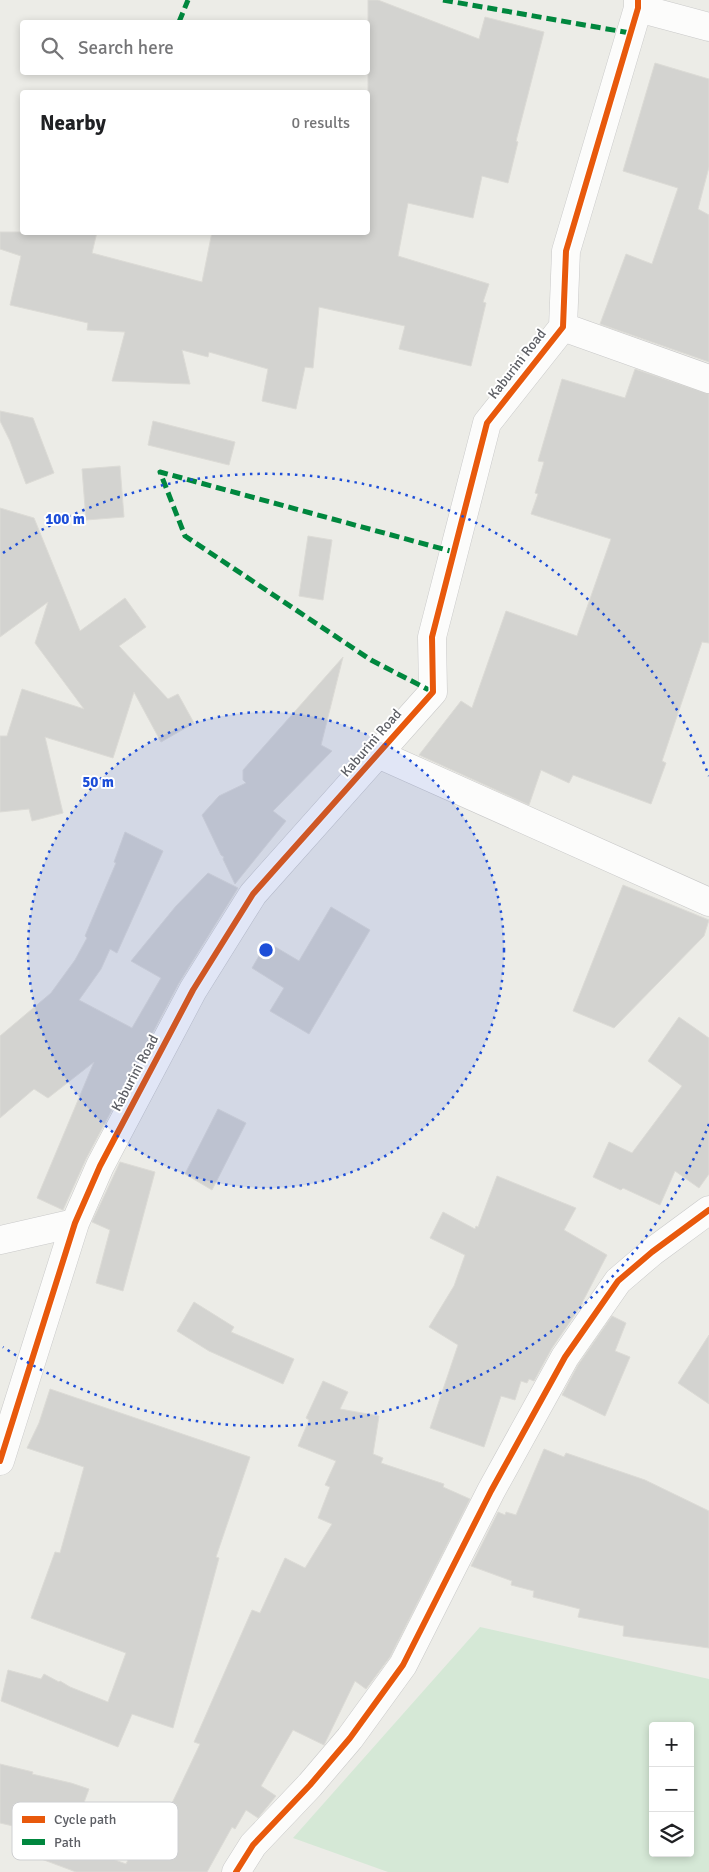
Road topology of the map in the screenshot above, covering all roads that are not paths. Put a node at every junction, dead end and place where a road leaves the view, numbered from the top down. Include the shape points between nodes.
1 (638, 4) edge
2 (709, 27) edge
3 (563, 326) junction
4 (709, 378) edge
5 (378, 754) junction
6 (709, 902) edge
7 (709, 1210) edge
8 (75, 1223) junction
9 (0, 1240) edge
10 (0, 1460) edge
11 (236, 1872) edge

1 - 2 street
1 - 3 street, Kaburini Road via 566,251
3 - 4 street
3 - 5 street, Kaburini Road via 487,424 432,637 433,692
5 - 6 street
5 - 8 street, Kaburini Road via 253,894 193,990 100,1166
7 - 11 street via 618,1281 565,1357 491,1491 403,1665 350,1738 253,1845
8 - 9 street
8 - 10 street, Kaburini Road

